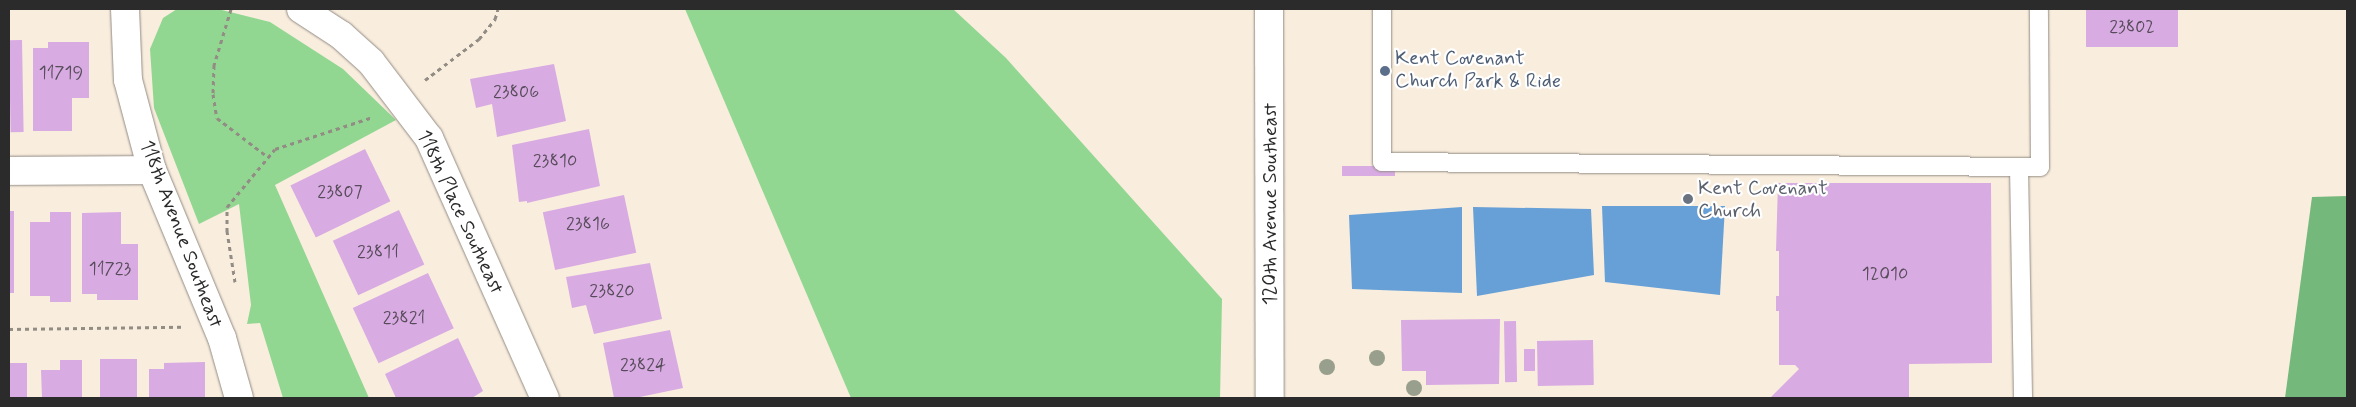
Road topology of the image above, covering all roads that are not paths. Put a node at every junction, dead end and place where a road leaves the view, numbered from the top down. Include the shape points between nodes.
1 (125, 9) edge
2 (301, 9) edge
3 (1269, 9) edge
4 (1382, 9) edge
5 (2039, 9) edge
6 (2020, 167) junction
7 (152, 170) junction
8 (9, 171) edge
9 (239, 398) edge
10 (545, 398) edge
11 (1270, 398) edge
12 (2023, 398) edge

1 - 7 street, 118th Avenue Southeast via 128,80
2 - 10 street, 118th Place Southeast via 341,35 371,62 429,138
3 - 11 street, 120th Avenue Southeast
4 - 6 lane via 1382,162
5 - 6 lane via 2040,167
6 - 12 lane
7 - 8 street
7 - 9 street, 118th Avenue Southeast via 222,338

